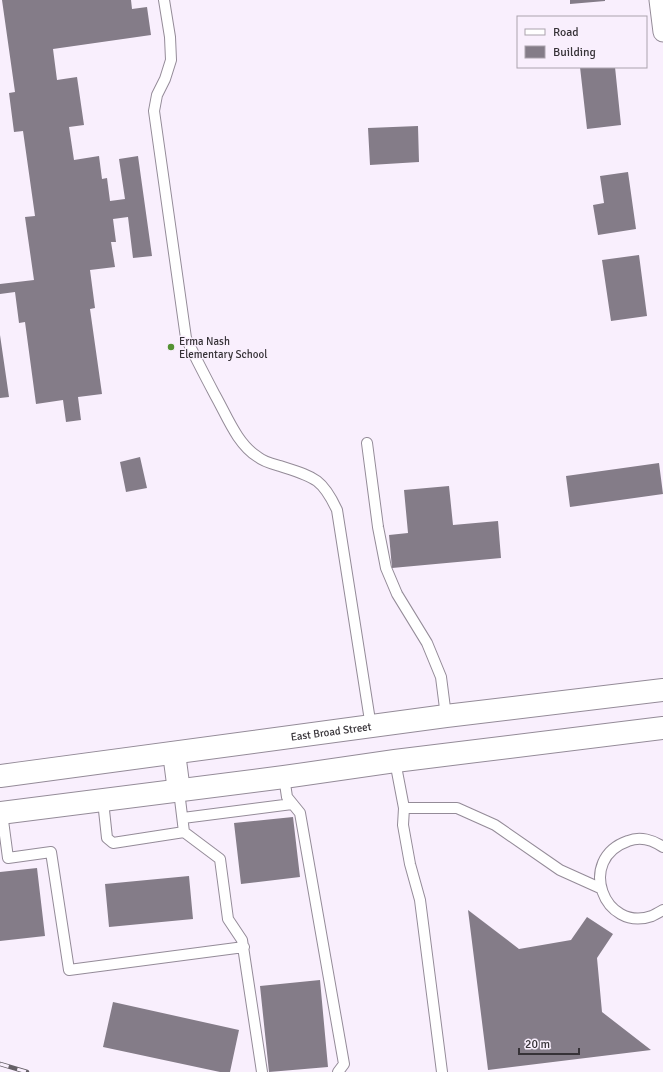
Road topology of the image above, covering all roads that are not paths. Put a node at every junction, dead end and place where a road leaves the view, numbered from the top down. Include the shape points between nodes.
1 (164, 0) edge
2 (659, 0) edge
3 (663, 32) edge
4 (367, 443) dead end
5 (663, 690) edge
6 (446, 716) junction
7 (371, 726) junction
8 (663, 728) edge
9 (174, 753) junction
10 (395, 761) junction
11 (0, 776) edge
12 (284, 777) junction
13 (179, 791) junction
14 (103, 801) junction
15 (292, 804) junction
16 (404, 808) junction
17 (1, 809) edge
18 (182, 818) junction
19 (184, 832) junction
20 (663, 847) edge
21 (600, 888) junction
22 (663, 910) edge
23 (244, 947) junction
24 (262, 1072) edge
25 (338, 1072) edge
26 (442, 1072) edge

1 - 7 lane via 171,60 157,95 154,111 186,338 237,434 248,449 258,458 310,476 321,483 337,510
2 - 3 street
4 - 6 lane via 386,568 397,594 427,643 441,677
5 - 6 main road, East Broad Street
6 - 7 main road, East Broad Street
7 - 9 main road, East Broad Street
8 - 10 main road
9 - 11 main road, East Broad Street
9 - 13 main road
10 - 12 main road
10 - 16 lane
12 - 13 main road
12 - 15 lane via 286,797
13 - 14 main road
13 - 18 lane
14 - 17 main road
14 - 19 lane via 107,838 113,843
15 - 18 lane
15 - 25 lane via 300,813 344,1064
16 - 21 lane via 457,808 495,825 560,870
16 - 26 lane via 403,825 420,900
17 - 23 lane via 8,858 51,852 69,970
18 - 19 lane
19 - 23 lane via 220,859 228,919
20 - 21 lane via 646,839 632,839 620,843 610,851 603,862 599,875
21 - 22 lane via 614,909 626,916 652,916
23 - 24 lane

